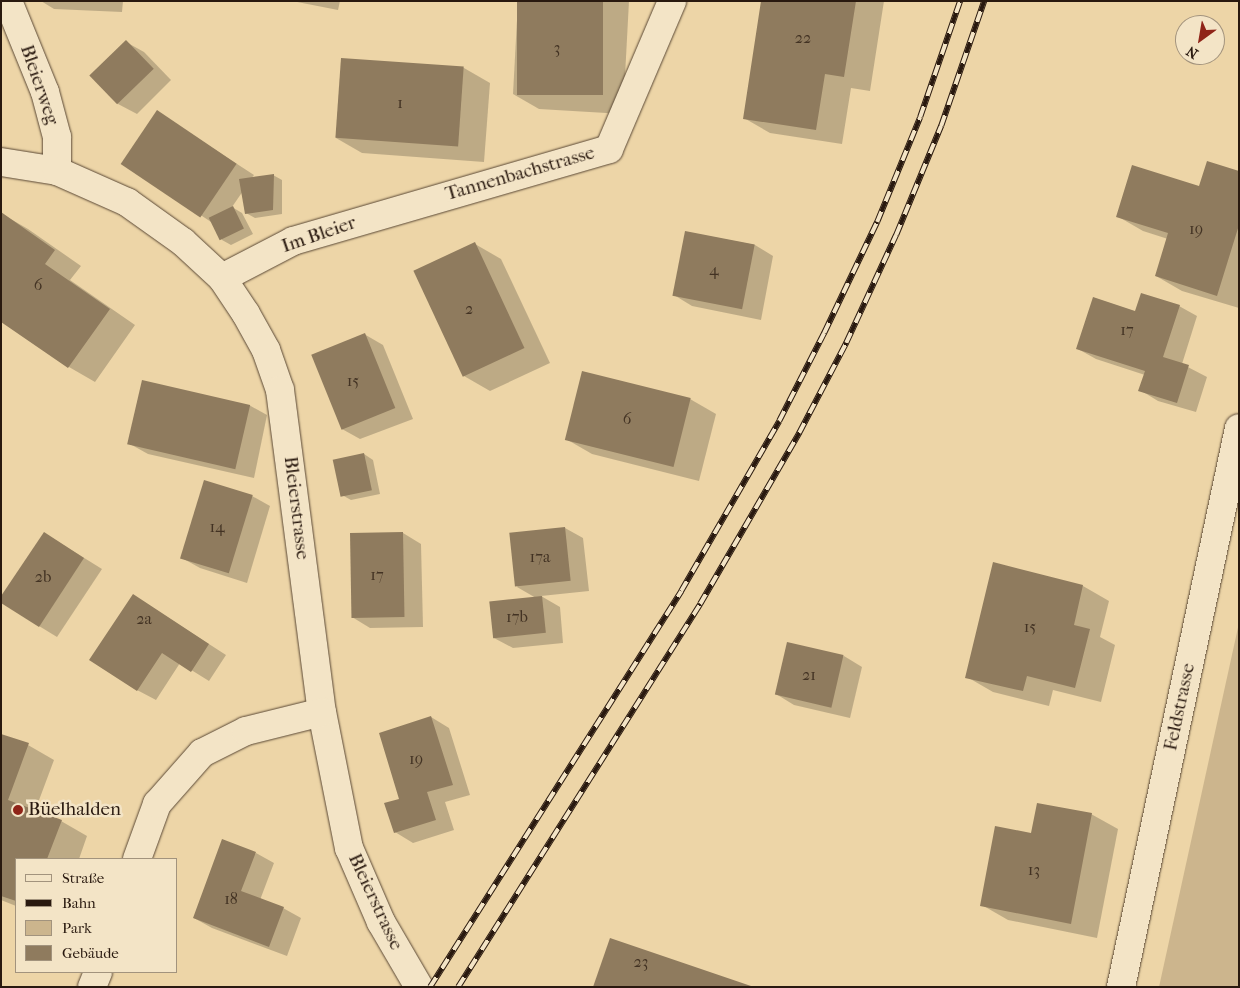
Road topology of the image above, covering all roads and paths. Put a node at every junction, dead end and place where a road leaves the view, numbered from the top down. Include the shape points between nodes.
1 (8, 1) edge
2 (672, 1) edge
3 (1, 162) edge
4 (57, 171) junction
5 (420, 203) joint
6 (222, 278) junction
7 (1239, 428) edge
8 (322, 712) junction
9 (138, 858) edge
10 (98, 973) edge
11 (92, 987) edge
12 (419, 987) edge
13 (1121, 987) edge

1 - 4 street, Bleierweg via 45,92 58,137
2 - 5 street, Tannenbachstrasse via 609,149
3 - 4 street, Bleierstrasse
4 - 6 street, Bleierstrasse via 127,202 183,242
5 - 6 street, Im Bleier via 293,241
6 - 8 street, Bleierstrasse via 266,350 280,390
7 - 13 street, Feldstrasse
8 - 9 street via 246,731 202,753 157,804
8 - 12 street, Bleierstrasse via 349,848 381,922
10 - 11 street

